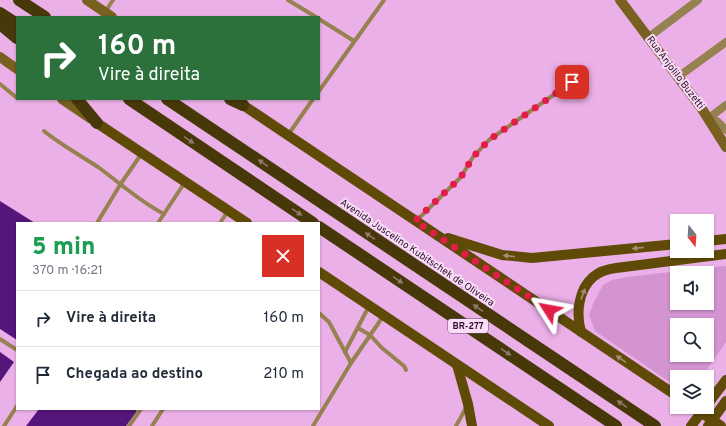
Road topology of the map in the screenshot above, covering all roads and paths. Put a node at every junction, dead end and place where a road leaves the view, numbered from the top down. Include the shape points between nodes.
1 (19, 0) edge
2 (113, 0) edge
3 (288, 0) edge
4 (384, 0) edge
5 (620, 0) edge
6 (698, 0) edge
7 (91, 1) edge
8 (0, 13) edge
9 (108, 15) edge
10 (43, 16) edge
11 (314, 16) edge
12 (320, 20) edge
13 (16, 23) edge
14 (0, 24) edge
15 (16, 37) edge
16 (649, 38) junction
17 (354, 41) junction
18 (726, 42) edge
19 (0, 57) edge
20 (16, 68) edge
21 (678, 78) junction
22 (572, 82) dead end
23 (0, 84) edge
24 (320, 90) edge
25 (16, 97) edge
26 (63, 100) edge
27 (78, 100) edge
28 (130, 100) edge
29 (168, 100) edge
30 (312, 100) edge
31 (238, 102) edge
32 (726, 105) edge
33 (709, 118) junction
34 (97, 123) junction
35 (726, 130) edge
36 (44, 131) dead end
37 (288, 135) junction
38 (726, 147) edge
39 (142, 153) junction
40 (185, 182) junction
41 (120, 185) junction
42 (228, 211) junction
43 (164, 214) junction
44 (415, 221) junction
45 (98, 222) edge
46 (159, 222) edge
47 (221, 222) edge
48 (244, 222) edge
49 (312, 222) edge
50 (320, 228) edge
51 (435, 234) junction
52 (726, 239) edge
53 (714, 240) edge
54 (670, 245) edge
55 (726, 254) edge
56 (320, 273) edge
57 (369, 305) junction
58 (579, 312) junction
59 (320, 313) edge
60 (384, 315) junction
61 (561, 319) junction
62 (358, 328) junction
63 (581, 332) junction
64 (370, 335) junction
65 (0, 339) edge
66 (16, 349) edge
67 (345, 352) junction
68 (351, 363) junction
69 (457, 365) junction
70 (406, 370) dead end
71 (726, 380) edge
72 (670, 391) edge
73 (714, 395) edge
74 (725, 403) edge
75 (468, 404) junction
76 (16, 408) edge
77 (140, 410) edge
78 (161, 410) edge
79 (700, 414) edge
80 (703, 414) edge
81 (4, 426) edge
82 (129, 426) edge
83 (152, 426) edge
84 (313, 426) edge
85 (456, 426) edge
86 (472, 426) edge
87 (549, 426) edge
88 (616, 426) edge
89 (654, 426) edge
90 (691, 426) edge
91 (708, 426) edge
92 (721, 426) edge

1 - 10 highway
2 - 9 lane
3 - 11 lane
4 - 17 lane
5 - 16 main road, Rua Anjolilo Buzetti
6 - 16 street
7 - 9 main road
8 - 13 highway
12 - 17 lane
14 - 15 highway
16 - 21 main road, Rua Anjolilo Buzetti
17 - 24 lane
18 - 21 street
19 - 20 main road
21 - 33 main road, Rua Anjolilo Buzetti
22 - 44 lane via 489,140 473,157 461,177
23 - 25 lane
26 - 34 main road
27 - 34 highway
28 -> 49 highway
89 -> 29 highway, Avenida Juscelino Kubitschek de Oliveira / BR-277
30 - 37 lane
31 - 37 main road
32 - 33 street
33 - 35 street
33 - 38 main road, Rua Anjolilo Buzetti
34 - 39 main road
36 - 41 lane
37 - 44 main road
39 - 40 main road
39 - 41 lane
40 - 42 main road
40 - 43 lane
41 - 43 lane
41 - 45 lane
42 - 47 lane
42 - 48 main road
43 - 46 lane
44 - 51 main road
50 -> 88 highway, BR-277
54 -> 51 main road via 546,258 518,257 502,256
51 - 61 main road
52 - 53 main road
58 -> 55 main road via 585,288 593,277 601,272
56 - 57 main road
57 - 60 main road
57 - 62 lane
58 - 61 main road
58 - 63 main road
59 - 67 lane via 329,322
60 - 64 lane
60 - 69 main road
61 - 63 main road
62 - 64 lane
62 - 67 lane
72 -> 63 main road
64 - 68 lane
64 - 70 lane
65 - 66 lane
67 - 68 lane
68 - 84 lane
69 - 75 main road
69 - 87 main road
71 - 73 main road
74 - 91 main road
75 - 85 lane
75 - 86 main road
76 - 81 lane
77 - 82 lane
78 - 83 lane
79 - 90 main road
80 - 92 main road

